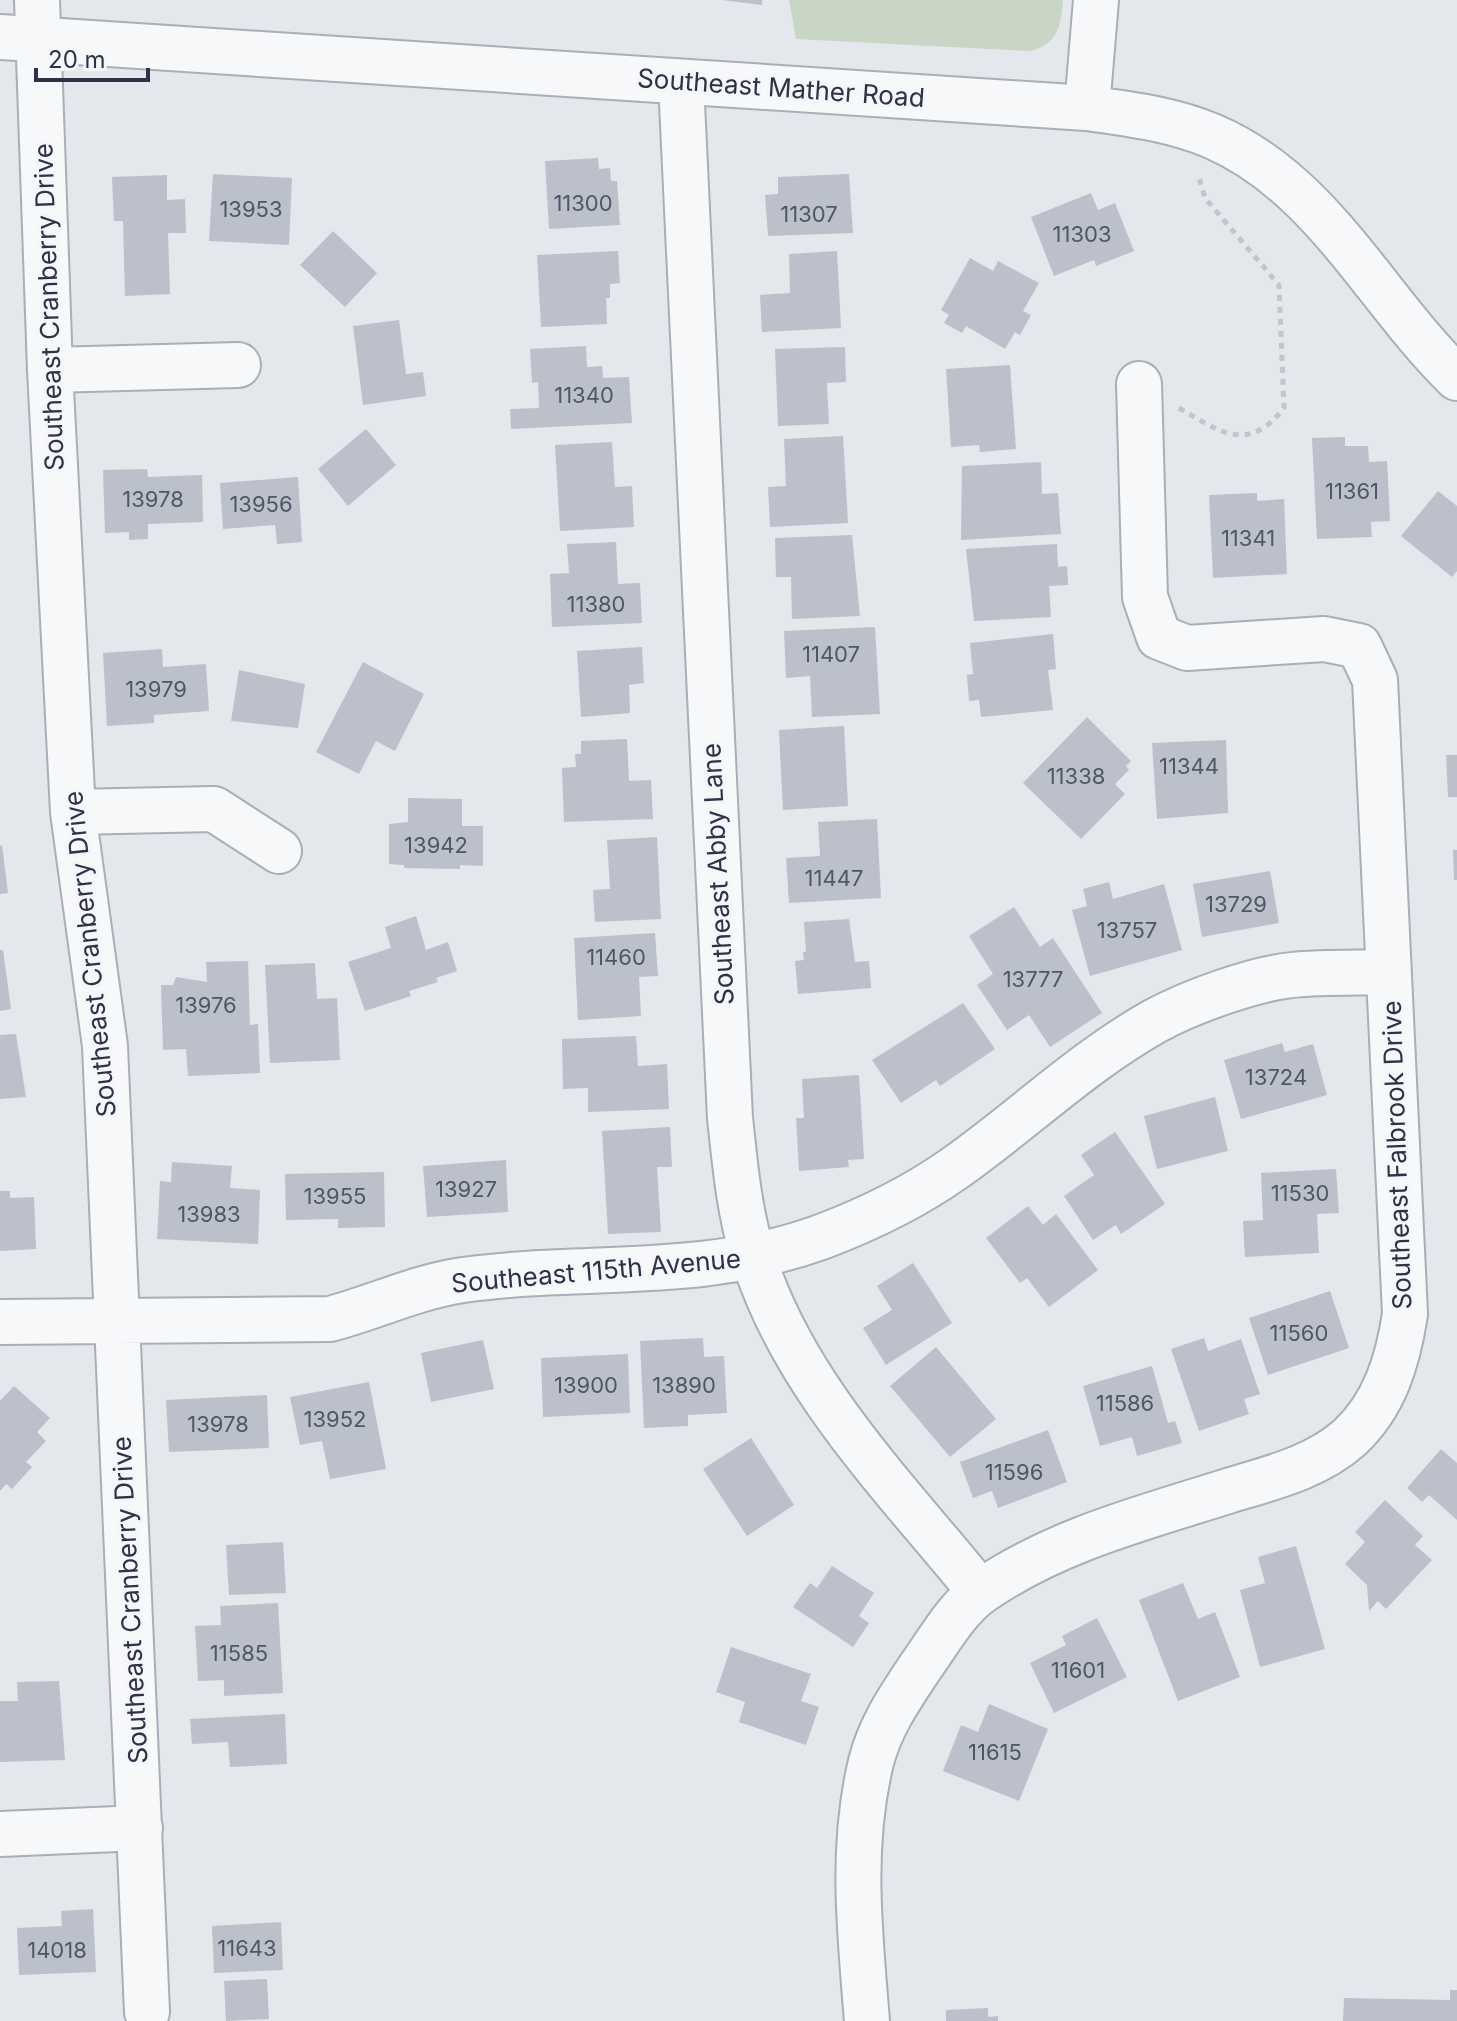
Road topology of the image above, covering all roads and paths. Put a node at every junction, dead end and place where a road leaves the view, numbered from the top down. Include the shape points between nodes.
1 (1096, 0) edge
2 (25, 25) edge
3 (681, 82) junction
4 (1087, 108) junction
5 (1211, 135) junction
6 (238, 365) dead end
7 (50, 370) junction
8 (1457, 378) edge
9 (1139, 384) joint
10 (73, 812) junction
11 (279, 851) dead end
12 (1389, 972) junction
13 (753, 1257) junction
14 (0, 1322) edge
15 (117, 1322) junction
16 (980, 1592) junction
17 (140, 1828) junction
18 (0, 1834) edge
19 (147, 2012) dead end
20 (867, 2021) edge

1 - 4 street
2 - 3 street, Southeast Mather Road
2 - 7 street, Southeast Cranberry Drive
3 - 4 street, Southeast Mather Road
3 - 13 street, Southeast Abby Lane via 730,1118
4 - 5 street, Southeast Mather Road via 1142,115
5 - 8 street, Southeast Mather Road via 1297,191
5 - 9 path via 1197,179 1205,198 1279,285 1284,408 1271,425 1250,435 1228,435
6 - 7 street
7 - 10 street, Southeast Cranberry Drive
9 - 12 street, Southeast Falbrook Drive via 1145,597 1159,637 1187,648 1324,639 1359,646 1375,680
10 - 11 street via 214,809
10 - 15 street, Southeast Cranberry Drive via 105,1046
12 - 13 street, Southeast 115th Avenue via 1289,975 1225,992 1157,1019 1094,1059 955,1168 889,1209
12 - 16 street, Southeast Falbrook Drive via 1405,1314 1398,1359 1378,1403 1349,1438 1308,1465 1068,1543
13 - 15 street, Southeast 115th Avenue via 684,1268 465,1280 418,1288 374,1308 330,1319
13 - 16 street, Southeast Abby Lane via 787,1337 824,1397
14 - 15 street, Southeast 115th Avenue
15 - 17 street, Southeast Cranberry Drive
16 - 20 street, Southeast Falbrook Drive via 892,1709 872,1759 856,1873
17 - 18 street
17 - 19 street, Southeast Cranberry Drive

